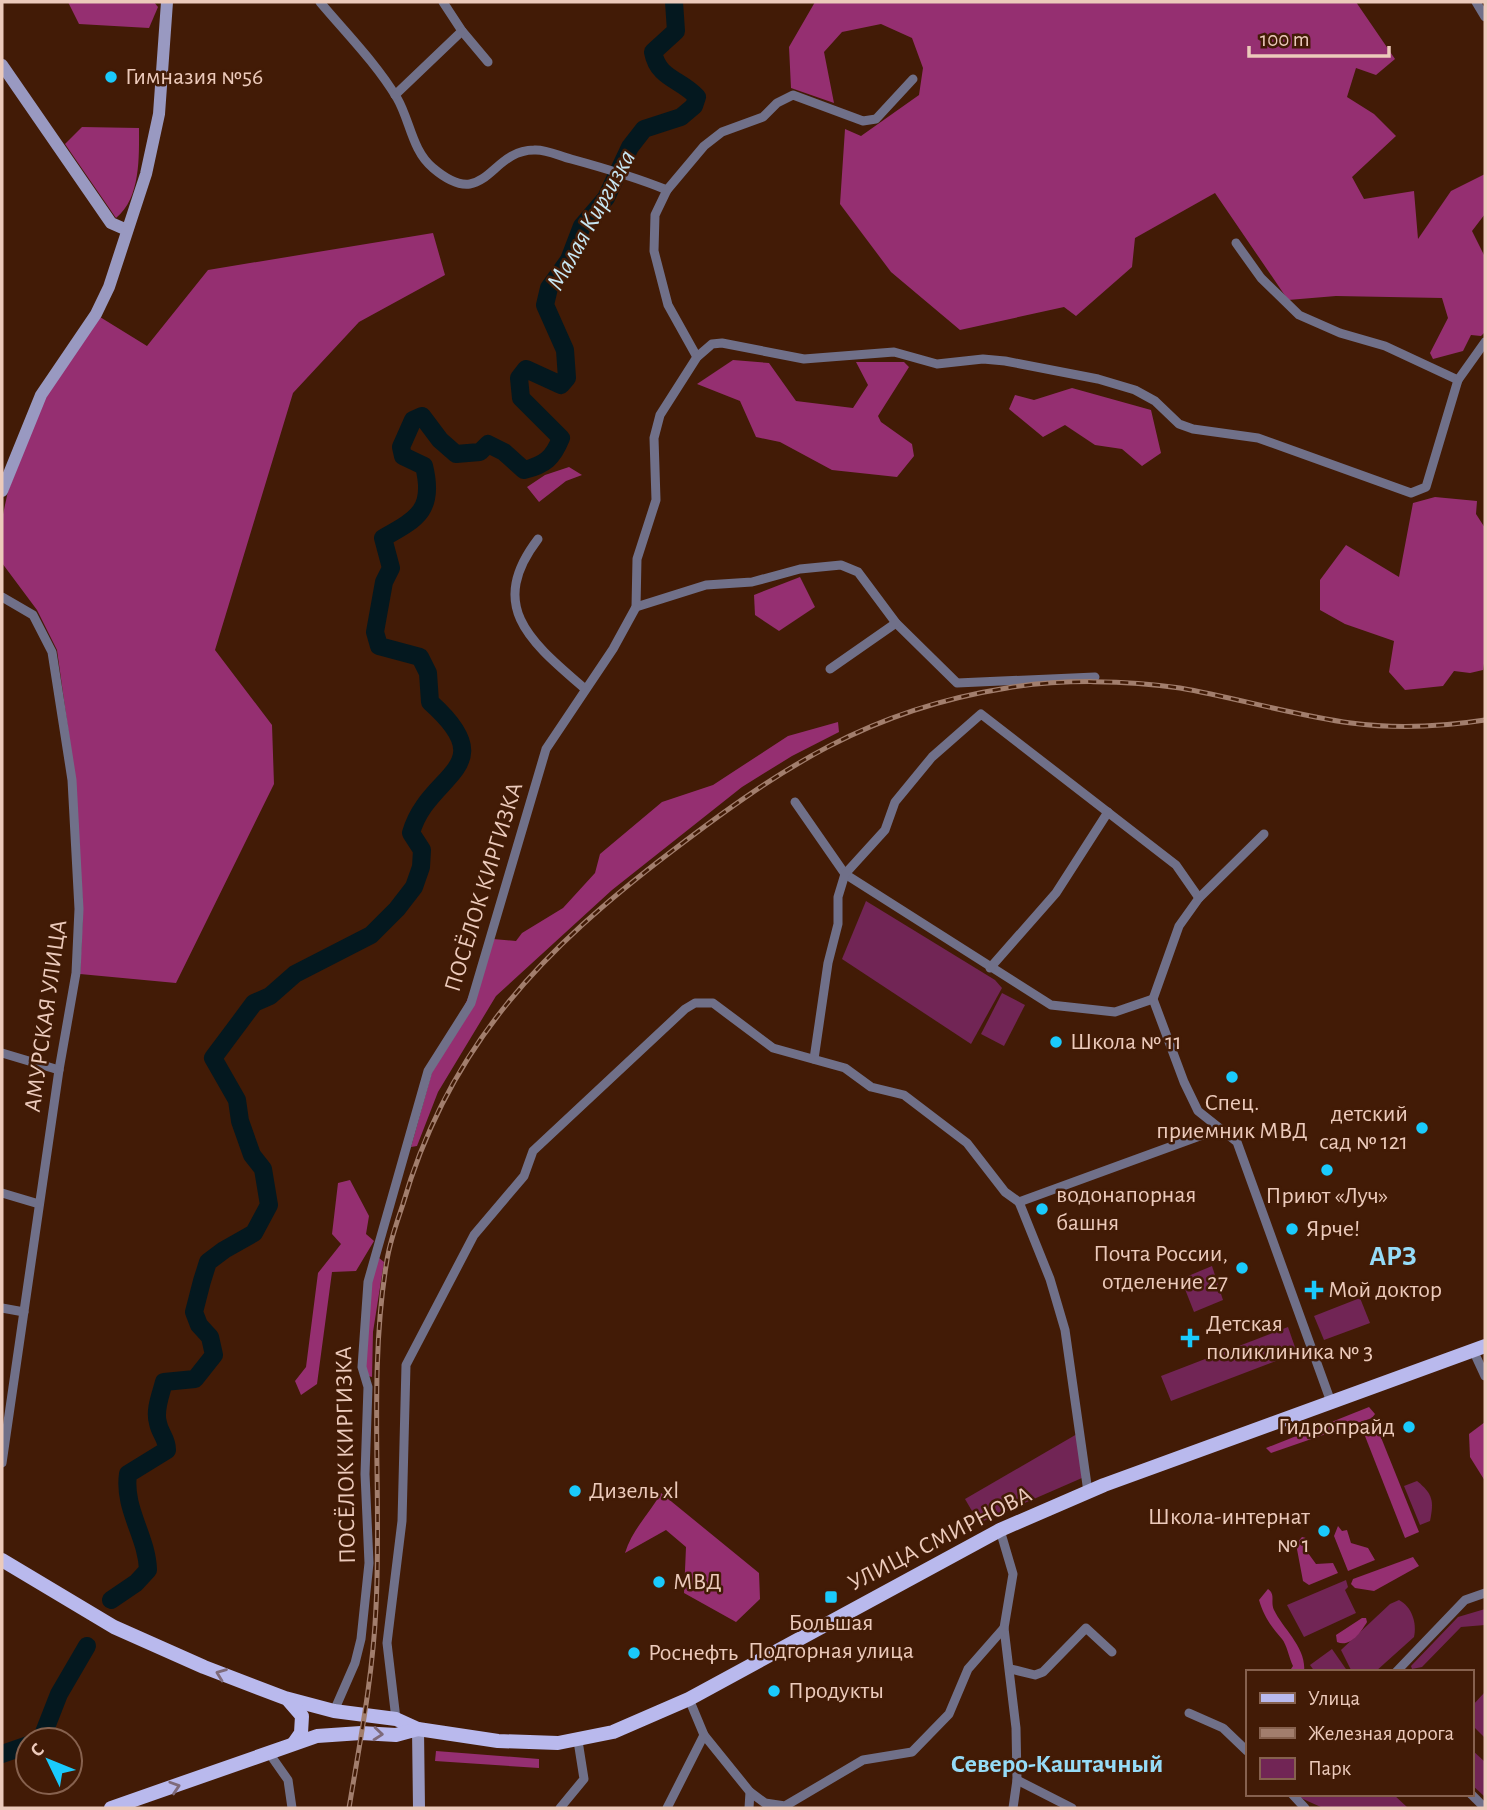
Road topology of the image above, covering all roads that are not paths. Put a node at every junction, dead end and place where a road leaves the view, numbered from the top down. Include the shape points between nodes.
1 (167, 2) edge
2 (320, 2) edge
3 (443, 2) edge
4 (1476, 2) edge
5 (1485, 18) edge
6 (462, 31) junction
7 (488, 62) dead end
8 (2, 65) edge
9 (913, 79) dead end
10 (395, 95) junction
11 (667, 190) junction
12 (127, 230) junction
13 (1236, 243) dead end
14 (1485, 342) edge
15 (698, 357) junction
16 (1458, 380) junction
17 (2, 491) edge
18 (538, 539) dead end
19 (2, 597) edge
20 (636, 607) junction
21 (896, 623) junction
22 (830, 669) dead end
23 (1095, 677) dead end
24 (584, 688) junction
25 (795, 802) dead end
26 (1108, 812) junction
27 (1264, 834) dead end
28 (845, 874) junction
29 (1199, 898) junction
30 (990, 968) junction
31 (1153, 999) junction
32 (2, 1053) edge
33 (814, 1059) junction
34 (59, 1070) junction
35 (1225, 1133) junction
36 (2, 1193) edge
37 (1020, 1202) junction
38 (39, 1204) junction
39 (2, 1308) edge
40 (24, 1312) junction
41 (1479, 1348) edge
42 (1485, 1376) edge
43 (1331, 1402) junction
44 (2, 1463) edge
45 (1088, 1492) junction
46 (1000, 1530) junction
47 (2, 1560) edge
48 (1485, 1593) edge
49 (1004, 1628) junction
50 (1112, 1651) dead end
51 (1011, 1669) junction
52 (1398, 1670) edge
53 (285, 1698) junction
54 (689, 1699) junction
55 (334, 1712) junction
56 (1189, 1713) dead end
57 (396, 1720) junction
58 (418, 1729) junction
59 (704, 1735) junction
60 (578, 1741) junction
61 (294, 1743) junction
62 (1246, 1750) edge
63 (269, 1753) junction
64 (1017, 1780) junction
65 (750, 1792) junction
66 (111, 1808) edge
67 (292, 1808) edge
68 (419, 1808) edge
69 (559, 1808) edge
70 (667, 1808) edge
71 (749, 1808) edge
72 (1013, 1808) edge
73 (1072, 1808) edge

1 - 12 street via 159,114
2 - 10 street
3 - 6 street
4 - 5 street
6 - 7 street
6 - 10 street
8 - 12 street via 111,223
9 - 11 street via 870,121 793,95 785,97 763,117 713,138
10 - 11 street via 419,151 431,167 461,184 475,185 514,153 538,149 627,173
11 - 15 street via 655,215 654,251 668,305
12 - 17 street via 100,305 41,395
13 - 16 street via 1261,278 1299,315 1385,346
14 - 16 street
15 - 16 street via 712,344 722,343 804,359 873,353 917,356 937,364 1005,361 1135,390 1155,401 1179,424 1258,439 1411,493 1426,487
15 - 20 street, ПОСЁЛОК КИРГИЗКА via 660,415 654,438 656,500 636,559
18 - 24 street via 516,573 517,611 537,644
19 - 34 street, АМУРСКАЯ УЛИЦА via 33,615 52,652 72,780 78,935
20 - 21 street via 706,585 752,582 800,569 841,565 858,572
20 - 24 street, ПОСЁЛОК КИРГИЗКА
21 - 22 street
21 - 23 street via 957,682
24 - 55 street, ПОСЁЛОК КИРГИЗКА via 546,748 471,1003 428,1071 368,1282 362,1367 368,1387 369,1563 361,1639
25 - 28 street
26 - 28 street via 981,714 932,757 895,802 885,830
26 - 29 street via 1176,865
26 - 30 street via 1056,893
27 - 29 street
28 - 30 street
28 - 33 street
29 - 31 street via 1179,926
30 - 31 street via 1051,1005 1115,1012
31 - 35 street via 1198,1111
32 - 34 street
33 - 37 street via 845,1068 871,1087 904,1095 967,1143 1004,1192
33 - 57 street via 773,1048 713,1003 695,1003 533,1151 524,1176 474,1234 406,1365 402,1521 387,1643
34 - 38 street, АМУРСКАЯ УЛИЦА
35 - 37 street via 1208,1133
35 - 43 street via 1237,1142
36 - 38 street
37 - 45 street via 1051,1279 1065,1330
38 - 40 street, АМУРСКАЯ УЛИЦА
39 - 40 street
40 - 44 street, АМУРСКАЯ УЛИЦА
41 - 42 street
41 - 43 main road, УЛИЦА СМИРНОВА
43 - 45 main road, УЛИЦА СМИРНОВА
45 - 46 main road, УЛИЦА СМИРНОВА
46 - 49 street via 1013,1574
46 - 54 main road, УЛИЦА СМИРНОВА
53 -> 47 main road via 114,1628
48 - 52 street via 1465,1600
49 - 51 street
49 - 65 street via 968,1668 949,1714 912,1752 863,1760 785,1806 765,1803
50 - 51 street via 1086,1628 1043,1672 1035,1675
51 - 64 street
53 - 55 main road
53 - 61 main road via 302,1716 301,1733
54 - 59 street
54 - 60 main road, УЛИЦА СМИРНОВА via 634,1724
55 - 57 main road
56 - 62 street via 1223,1728
57 - 58 main road
58 - 60 main road, УЛИЦА СМИРНОВА via 498,1741
61 -> 58 main road via 338,1733 396,1735
58 - 68 street
59 - 65 street
59 - 70 street
60 - 69 street via 584,1779
61 - 63 main road
66 -> 63 main road
63 - 67 street via 288,1780
64 - 72 street
64 - 73 street
65 - 71 street

